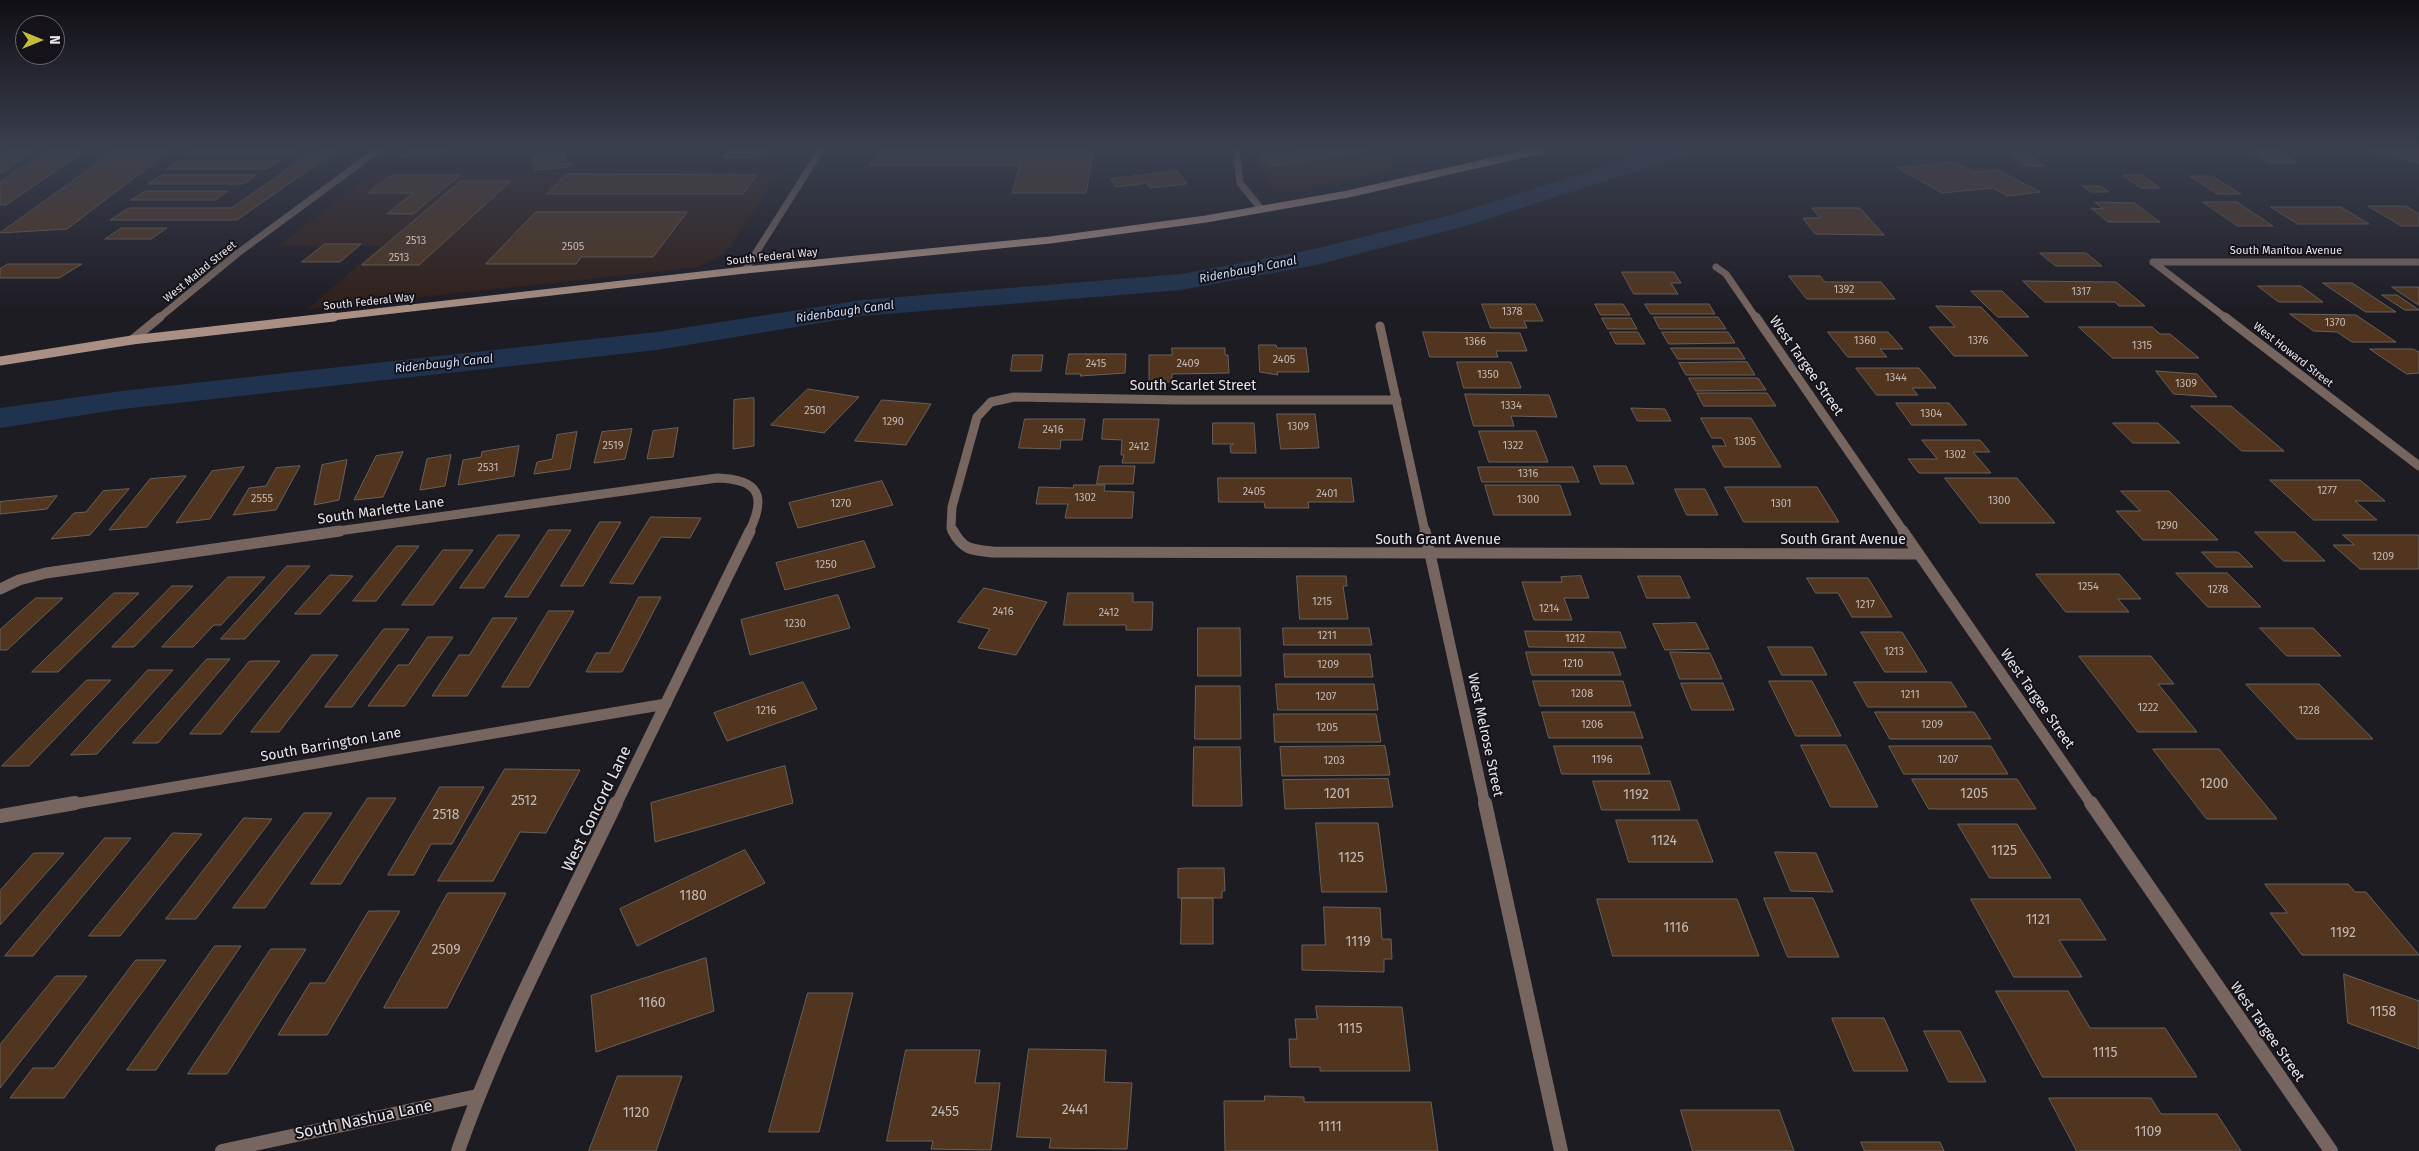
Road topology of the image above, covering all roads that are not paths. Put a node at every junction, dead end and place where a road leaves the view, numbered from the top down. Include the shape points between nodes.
1 (305, 204) edge
2 (786, 204) edge
3 (1257, 204) edge
4 (1292, 204) edge
5 (1261, 209) junction
6 (2153, 262) joint
7 (2419, 262) edge
8 (1716, 266) dead end
9 (745, 270) junction
10 (1380, 326) dead end
11 (132, 340) junction
12 (0, 361) edge
13 (1397, 400) junction
14 (2419, 466) edge
15 (748, 484) joint
16 (960, 544) joint
17 (1430, 553) junction
18 (1918, 554) junction
19 (0, 589) edge
20 (666, 704) junction
21 (0, 816) edge
22 (477, 1096) junction
23 (222, 1151) edge
24 (458, 1151) edge
25 (1561, 1151) edge
26 (2331, 1151) edge

1 - 11 street, West Malad Street via 238,253
2 - 9 street
3 - 5 street
4 - 5 main road, South Federal Way
5 - 9 main road, South Federal Way via 1050,240
6 - 7 street, South Manitou Avenue
6 - 14 street, West Howard Street
8 - 18 street, West Targee Street via 1726,274
9 - 11 main road, South Federal Way
10 - 13 street, West Melrose Street
11 - 12 main road, South Federal Way
13 - 16 street, South Scarlet Street via 1014,397 991,402 978,417 952,506 951,528
13 - 17 street, West Melrose Street
15 - 19 street, South Marlette Lane via 728,478 702,479 56,572 19,580
15 - 20 street, West Concord Lane via 758,498 758,514
16 - 17 street, South Grant Avenue via 974,550 993,552
17 - 18 street, South Grant Avenue
17 - 25 street, West Melrose Street
18 - 26 street, West Targee Street
20 - 21 street, South Barrington Lane
20 - 22 street, West Concord Lane
22 - 23 street, South Nashua Lane
22 - 24 street, West Concord Lane

